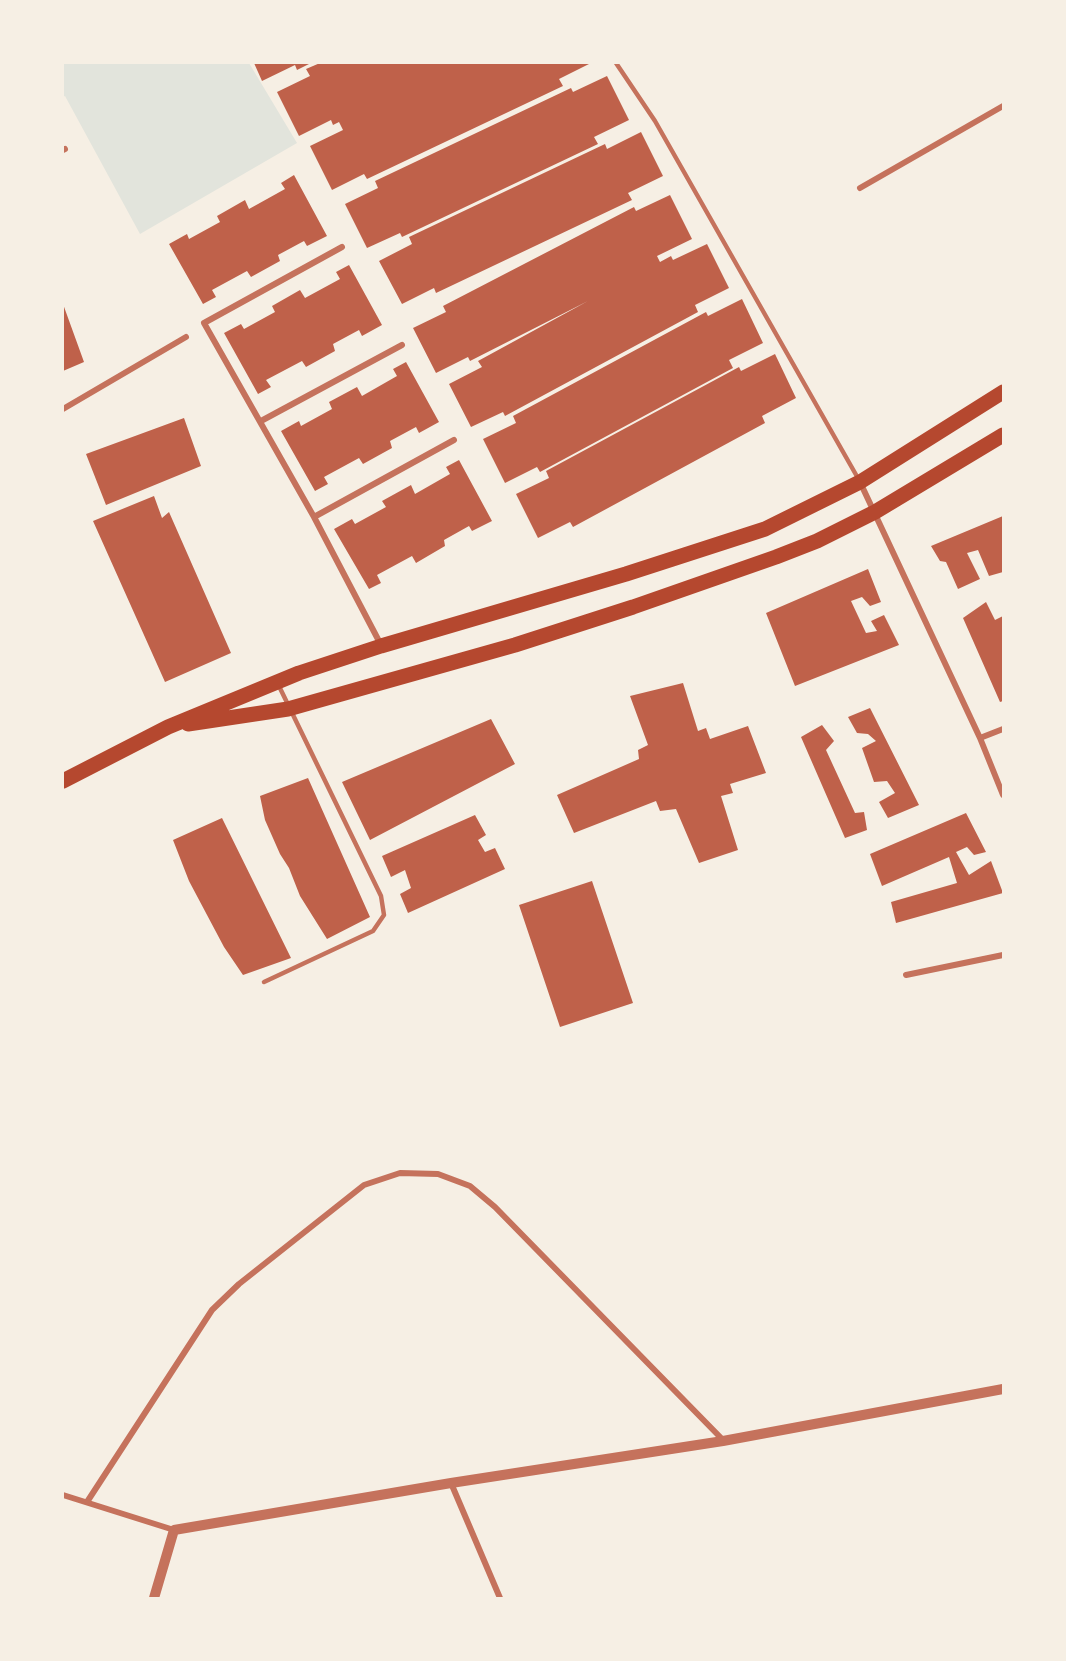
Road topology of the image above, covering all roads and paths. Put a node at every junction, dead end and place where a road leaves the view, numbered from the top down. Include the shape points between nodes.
1 (616, 63) edge
2 (1003, 106) edge
3 (860, 188) dead end
4 (342, 247) dead end
5 (186, 337) dead end
6 (402, 345) dead end
7 (1003, 392) edge
8 (63, 409) edge
9 (261, 421) junction
10 (1003, 435) edge
11 (454, 440) dead end
12 (860, 482) junction
13 (875, 512) junction
14 (314, 517) junction
15 (381, 646) junction
16 (276, 682) junction
17 (288, 709) junction
18 (168, 727) junction
19 (1003, 729) edge
20 (980, 738) junction
21 (63, 782) edge
22 (1003, 795) edge
23 (1003, 955) edge
24 (906, 975) dead end
25 (264, 982) dead end
26 (1003, 1389) edge
27 (723, 1441) junction
28 (451, 1483) junction
29 (63, 1495) edge
30 (87, 1502) junction
31 (174, 1530) junction
32 (154, 1598) edge
33 (500, 1598) edge

1 - 12 lane via 655,121
2 - 3 street
4 - 9 street via 204,323
5 - 8 street
6 - 9 street
7 - 12 main road
9 - 14 street
10 - 13 main road
11 - 14 street
12 - 13 street
12 - 15 main road via 765,529
13 - 17 main road via 817,541 633,607
13 - 20 street
14 - 15 street
15 - 16 main road
16 - 17 lane
16 - 18 main road
17 - 18 main road
17 - 25 lane via 381,897 384,915 373,931
18 - 21 main road
19 - 20 street
20 - 22 street
23 - 24 street
26 - 27 street
27 - 28 street
27 - 30 street via 470,1186 438,1174 400,1173 364,1185 212,1310
28 - 31 street
28 - 33 street
29 - 30 street
30 - 31 street
31 - 32 street

